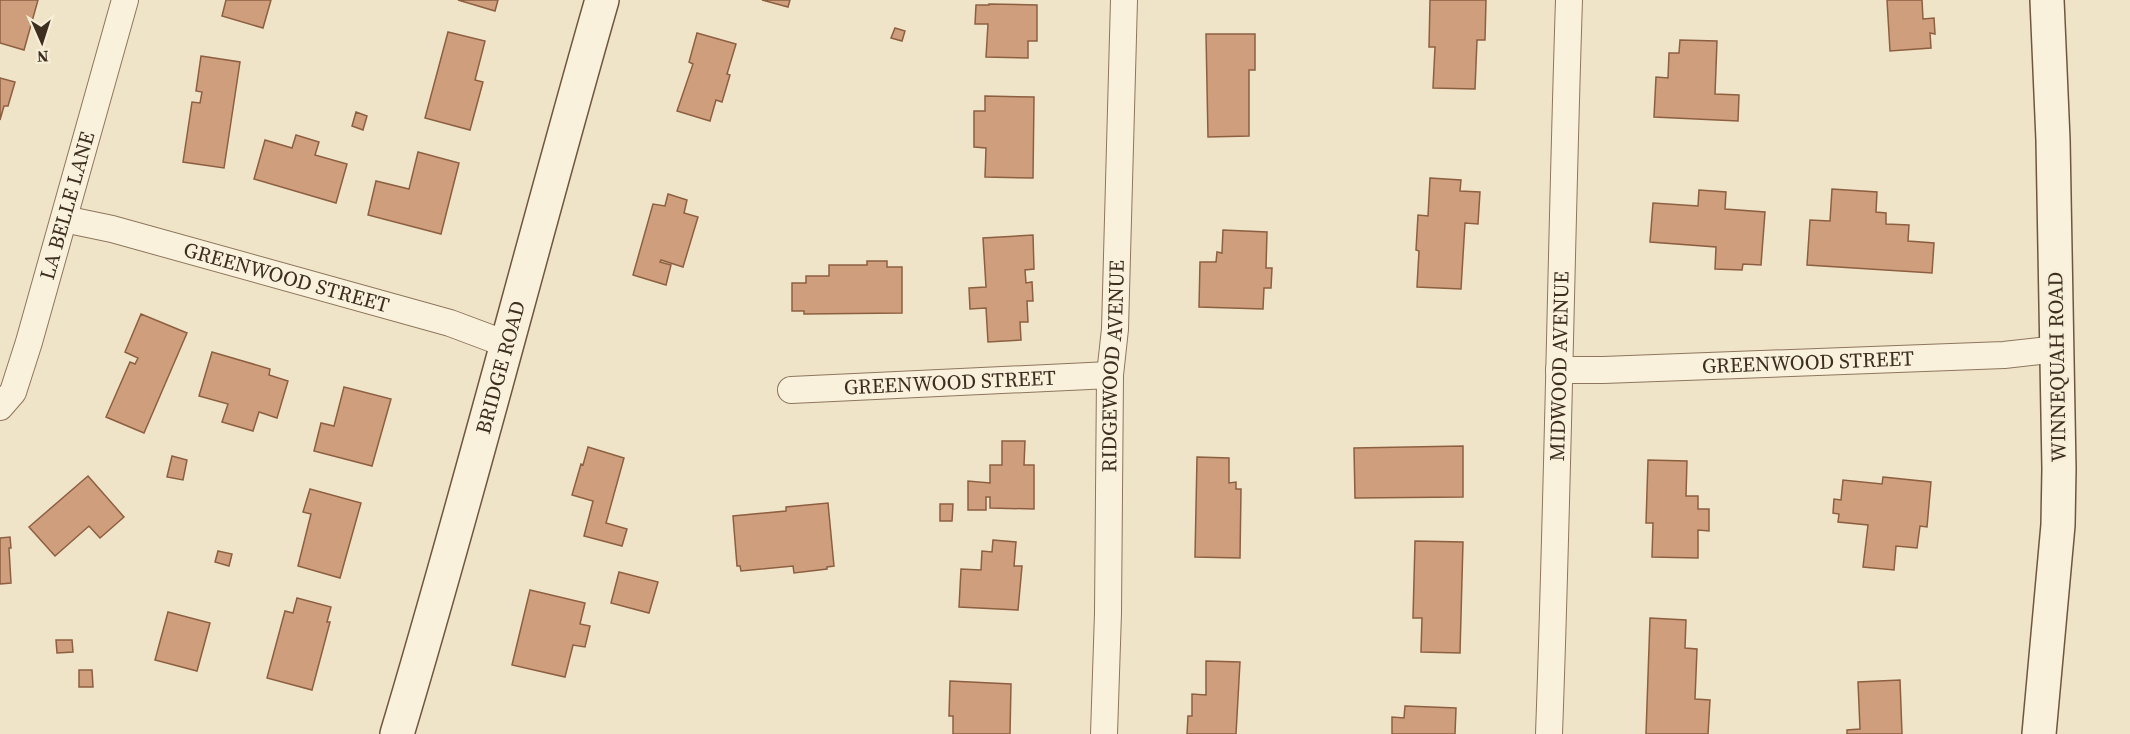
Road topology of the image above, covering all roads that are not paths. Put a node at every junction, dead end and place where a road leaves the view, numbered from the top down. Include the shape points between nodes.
1 (125, 0) edge
2 (602, 0) edge
3 (1124, 0) edge
4 (1569, 0) edge
5 (2047, 0) edge
6 (64, 219) junction
7 (506, 344) junction
8 (2056, 349) junction
9 (1559, 370) junction
10 (1110, 375) junction
11 (791, 390) dead end
12 (0, 407) edge
13 (397, 734) edge
14 (1104, 734) edge
15 (1549, 734) edge
16 (2038, 734) edge

1 - 6 street, LA BELLE LANE
2 - 7 street, BRIDGE ROAD
3 - 10 street, RIDGEWOOD AVENUE
4 - 9 street, MIDWOOD AVENUE
5 - 8 street, WINNEQUAH ROAD via 2054,140
6 - 7 street, GREENWOOD STREET via 450,323
6 - 12 street, LA BELLE LANE via 13,392
7 - 13 street, BRIDGE ROAD via 445,576
8 - 9 street, GREENWOOD STREET via 2004,355
8 - 16 street, WINNEQUAH ROAD via 2058,525
9 - 15 street, MIDWOOD AVENUE
10 - 11 street, GREENWOOD STREET
10 - 14 street, RIDGEWOOD AVENUE

